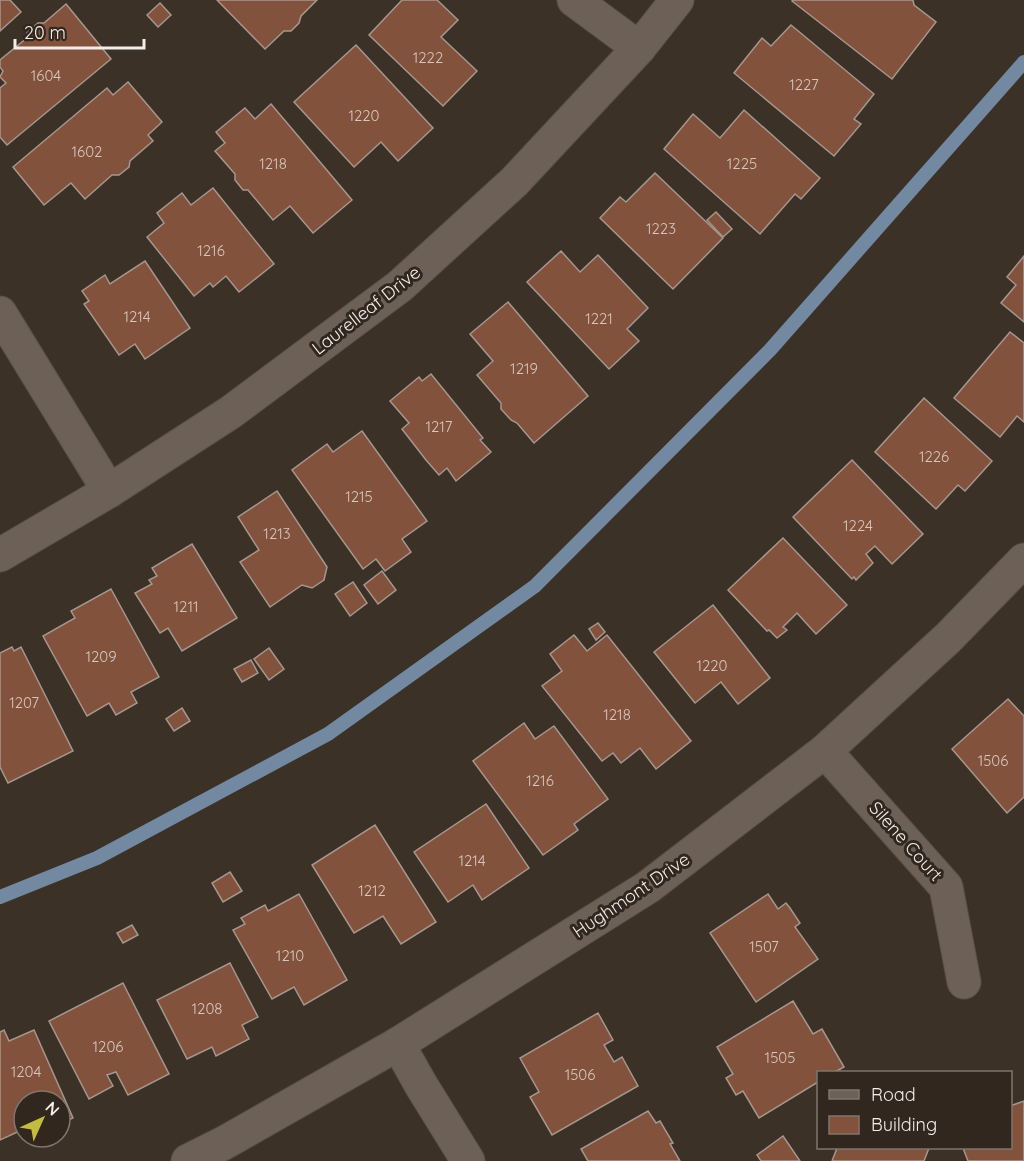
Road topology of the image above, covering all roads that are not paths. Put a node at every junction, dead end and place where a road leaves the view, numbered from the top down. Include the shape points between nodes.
1 (574, 0) edge
2 (677, 0) edge
3 (639, 48) junction
4 (0, 314) edge
5 (109, 491) junction
6 (0, 555) edge
7 (1024, 560) edge
8 (825, 751) junction
9 (964, 982) dead end
10 (398, 1044) junction
11 (188, 1161) edge
12 (468, 1161) edge

1 - 3 street
2 - 3 street, Laurelleaf Drive
3 - 5 street, Laurelleaf Drive via 514,182 400,286 231,412
4 - 5 street
5 - 6 street, Laurelleaf Drive
7 - 8 street, Hughmont Drive via 948,638
8 - 9 street, Silene Court via 946,887
8 - 10 street, Hughmont Drive via 648,887
10 - 11 street, Hughmont Drive
10 - 12 street

